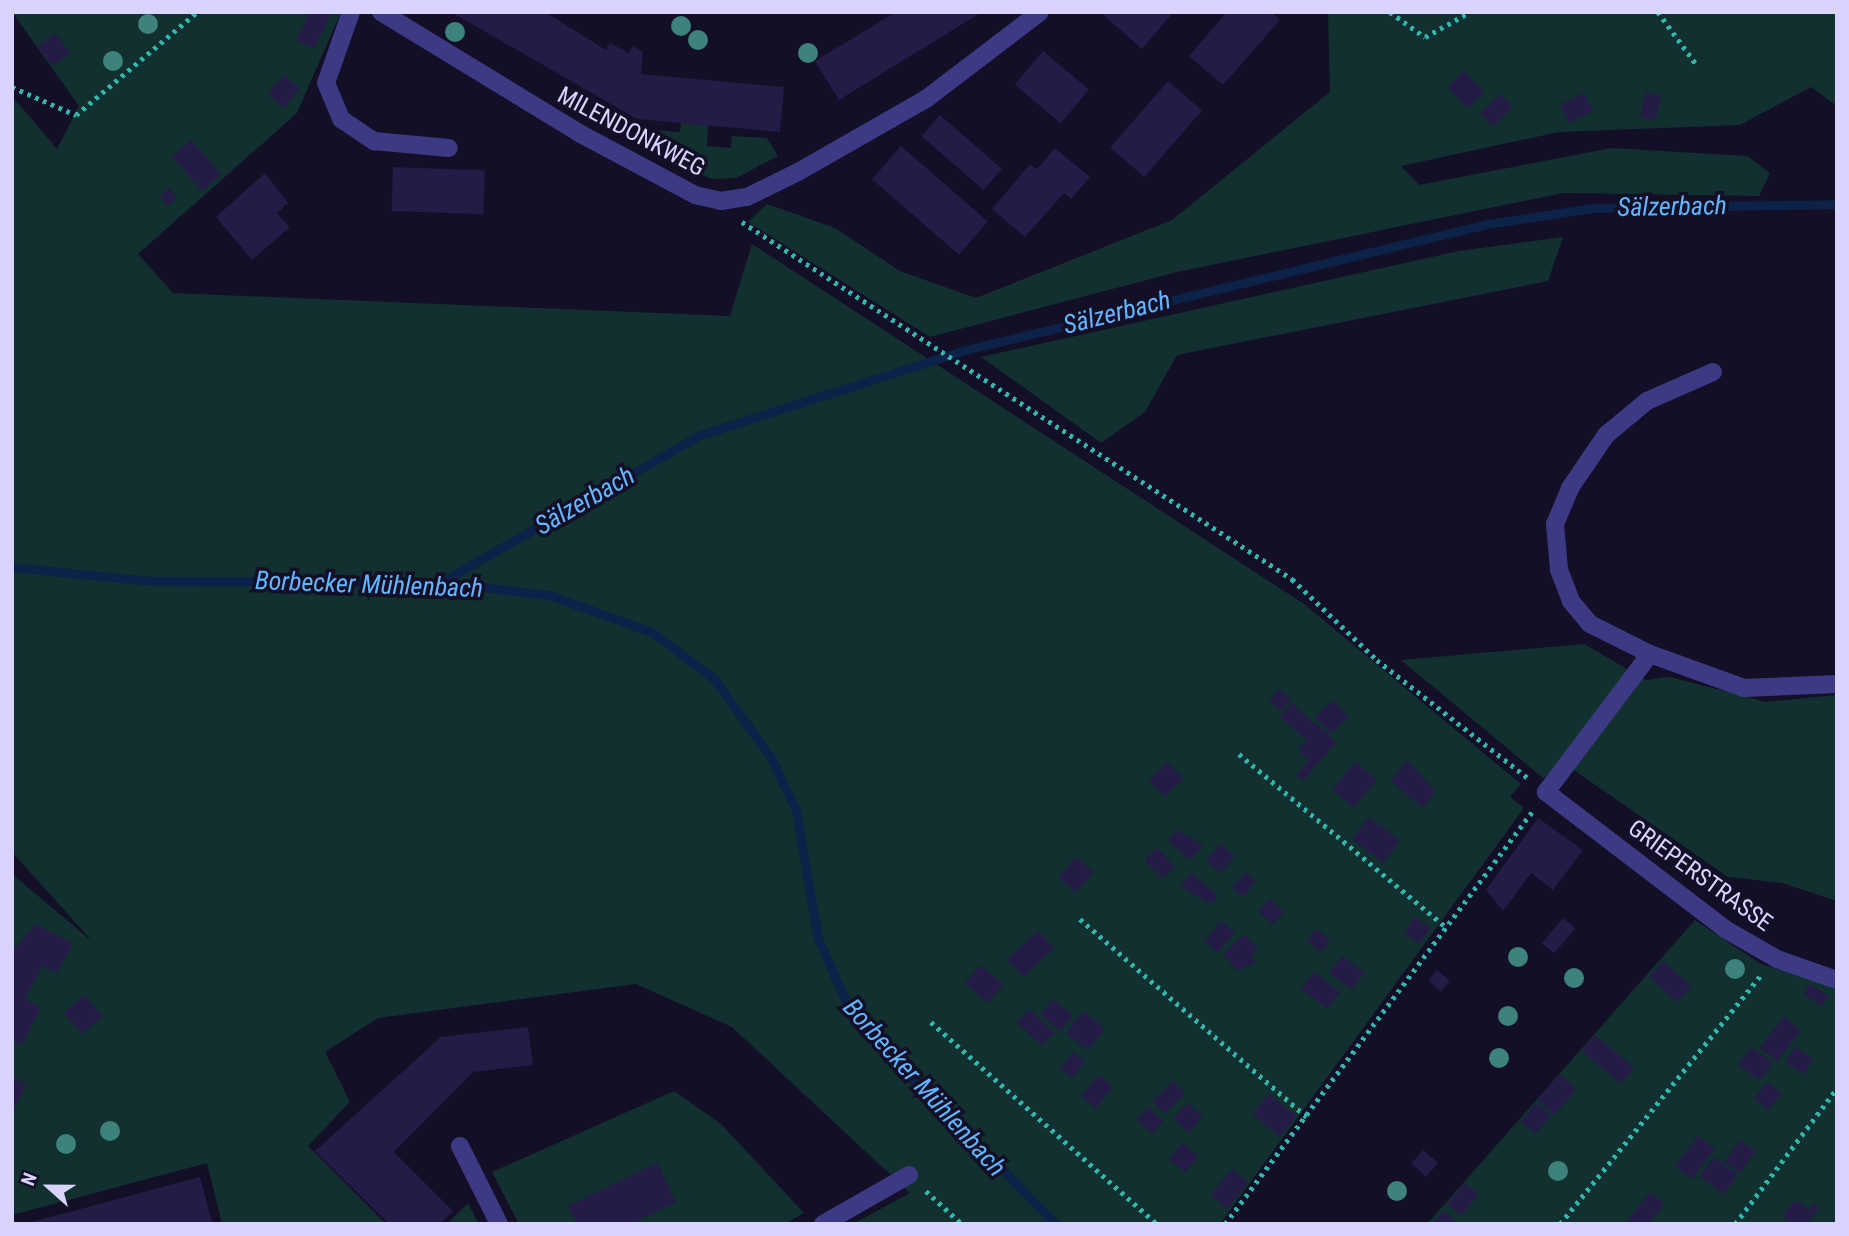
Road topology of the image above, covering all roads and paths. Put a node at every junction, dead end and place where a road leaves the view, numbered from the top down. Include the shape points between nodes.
1 (197, 12) edge
2 (351, 12) edge
3 (381, 12) edge
4 (1390, 12) edge
5 (1470, 12) edge
6 (1658, 12) edge
7 (1038, 13) edge
8 (1696, 64) dead end
9 (12, 87) edge
10 (449, 148) dead end
11 (710, 200) junction
12 (1713, 372) dead end
13 (1650, 654) junction
14 (1837, 684) edge
15 (1239, 754) dead end
16 (1546, 792) junction
17 (1080, 919) dead end
18 (1446, 927) junction
19 (1777, 958) junction
20 (1837, 980) edge
21 (931, 1022) dead end
22 (1837, 1088) edge
23 (1307, 1117) junction
24 (460, 1146) dead end
25 (909, 1175) joint
26 (499, 1224) edge
27 (823, 1224) edge
28 (961, 1224) edge
29 (1157, 1224) edge
30 (1225, 1224) edge
31 (1560, 1224) edge
32 (1735, 1224) edge

1 - 9 path via 76,116
2 - 10 street via 326,82 341,119 374,141
3 - 11 street, MILENDONKWEG via 515,97
4 - 5 path via 1425,37
6 - 8 path
7 - 11 street, MILENDONKWEG via 961,77 798,172 740,199
11 - 16 path via 850,297 993,384 1292,579 1377,660
12 - 13 street via 1647,401 1606,435 1570,488 1555,524 1559,569 1571,601 1590,624
13 - 14 street via 1744,688
13 - 16 street
15 - 18 path
16 - 18 path
16 - 19 street, GRIEPERSTRASSE via 1726,929
17 - 23 path
18 - 23 path
19 - 20 street, GRIEPERSTRASSE
19 - 31 path
21 - 29 path
22 - 32 path
23 - 30 path
24 - 26 street
25 - 27 street
25 - 28 path

